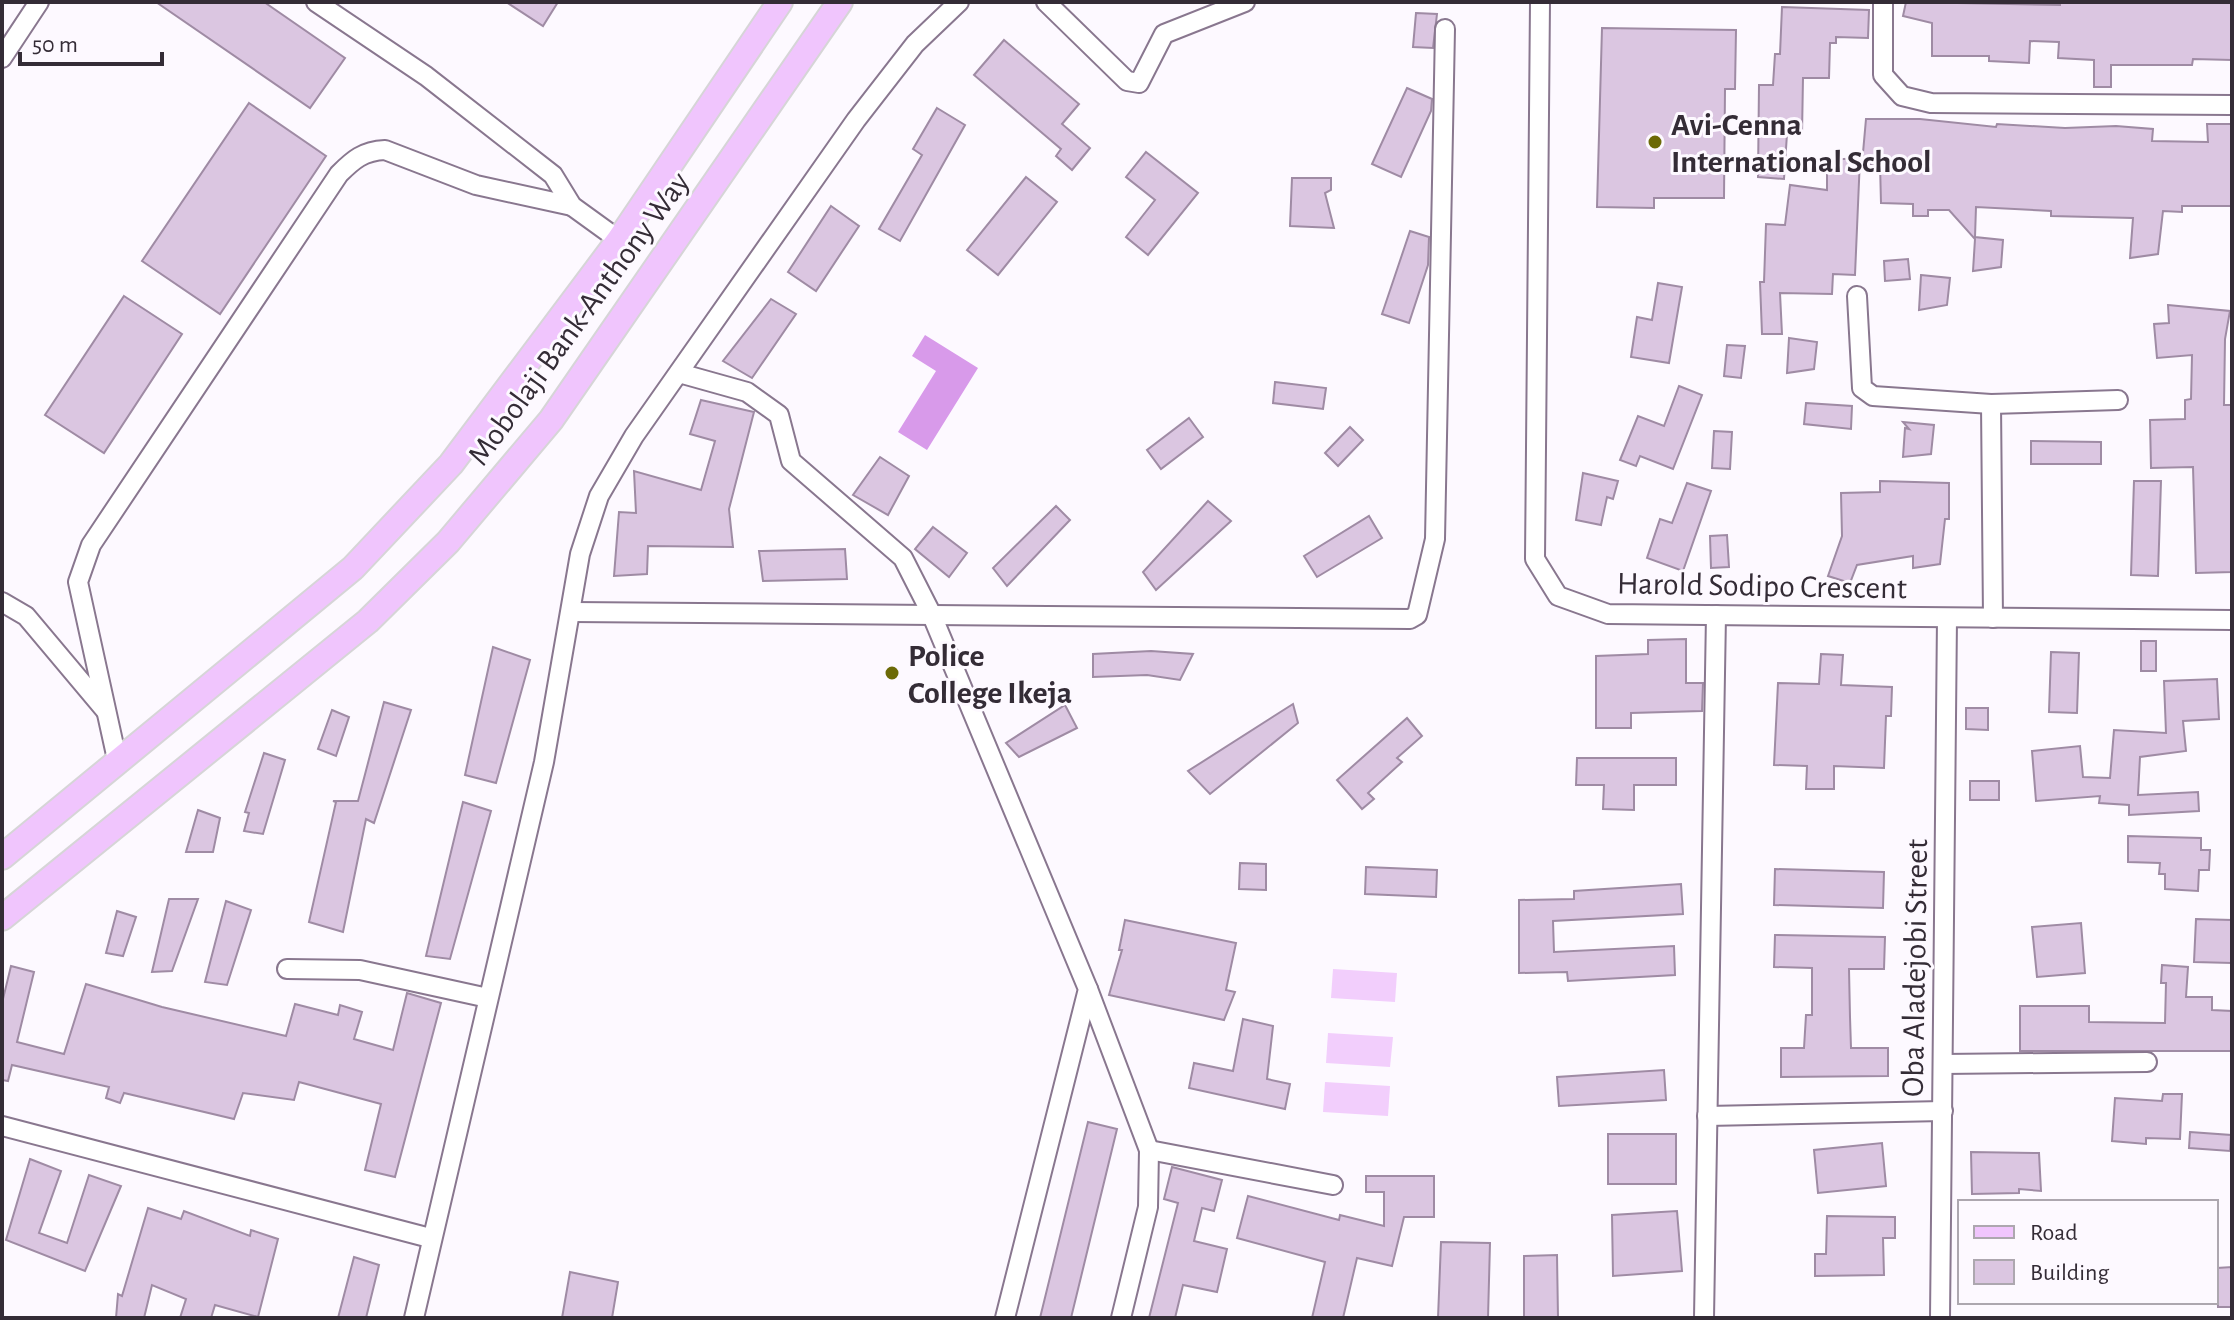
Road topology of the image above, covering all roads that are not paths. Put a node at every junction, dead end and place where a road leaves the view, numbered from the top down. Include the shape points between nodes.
1 (39, 2) edge
2 (316, 2) edge
3 (780, 2) edge
4 (840, 2) edge
5 (959, 2) edge
6 (1046, 2) edge
7 (1245, 2) edge
8 (1540, 2) edge
9 (1883, 2) edge
10 (1445, 29) dead end
11 (2, 58) edge
12 (2232, 105) edge
13 (572, 206) junction
14 (619, 240) junction
15 (1857, 296) dead end
16 (679, 373) junction
17 (2118, 400) dead end
18 (1991, 404) junction
19 (2, 602) edge
20 (572, 612) junction
21 (931, 613) junction
22 (1716, 615) junction
23 (1947, 618) junction
24 (1993, 618) junction
25 (2232, 620) edge
26 (107, 713) junction
27 (118, 764) junction
28 (2, 857) edge
29 (2, 918) edge
30 (287, 969) dead end
31 (1088, 989) junction
32 (488, 998) junction
33 (2147, 1062) dead end
34 (1943, 1064) junction
35 (1943, 1111) junction
36 (1707, 1116) junction
37 (2, 1126) edge
38 (1149, 1150) junction
39 (1333, 1185) dead end
40 (430, 1238) junction
41 (414, 1318) edge
42 (1005, 1318) edge
43 (1121, 1318) edge
44 (1704, 1318) edge
45 (1940, 1318) edge

1 - 11 street
2 - 13 street via 426,76 553,175
3 - 14 main road, Mobolaji Bank-Anthony Way
4 - 29 main road, Mobolaji Bank-Anthony Way via 551,420 448,542 368,621
5 - 16 street via 915,44 856,120
6 - 7 street via 1127,81 1139,83 1164,34
8 - 22 street, Harold Sodipo Crescent via 1535,559 1558,596 1608,614
9 - 12 street via 1883,75 1902,96 1931,103
10 - 21 street via 1435,539 1417,615 1410,619
13 - 14 street
13 - 26 street via 476,185 385,150 355,158 339,174 91,545 78,582
14 - 27 main road, Mobolaji Bank-Anthony Way via 461,452 396,524 353,568
15 - 18 street via 1862,388 1885,398
16 - 20 street via 599,496 580,554
16 - 21 street via 747,392 779,415 791,461 903,558
17 - 18 street
18 - 24 street
19 - 26 street via 26,616
20 - 21 street
20 - 32 street via 544,762
21 - 31 street
22 - 23 street, Harold Sodipo Crescent
22 - 36 street
23 - 24 street, Harold Sodipo Crescent
23 - 34 street, Oba Aladejobi Street
24 - 25 street, Harold Sodipo Crescent
26 - 27 street
27 - 28 main road, Mobolaji Bank-Anthony Way
30 - 32 street via 360,970
31 - 38 street
31 - 42 street
32 - 40 street
33 - 34 street
34 - 35 street, Oba Aladejobi Street
35 - 36 street
35 - 45 street, Oba Aladejobi Street
36 - 44 street
37 - 40 street
38 - 39 street
38 - 43 street via 1148,1207
40 - 41 street

